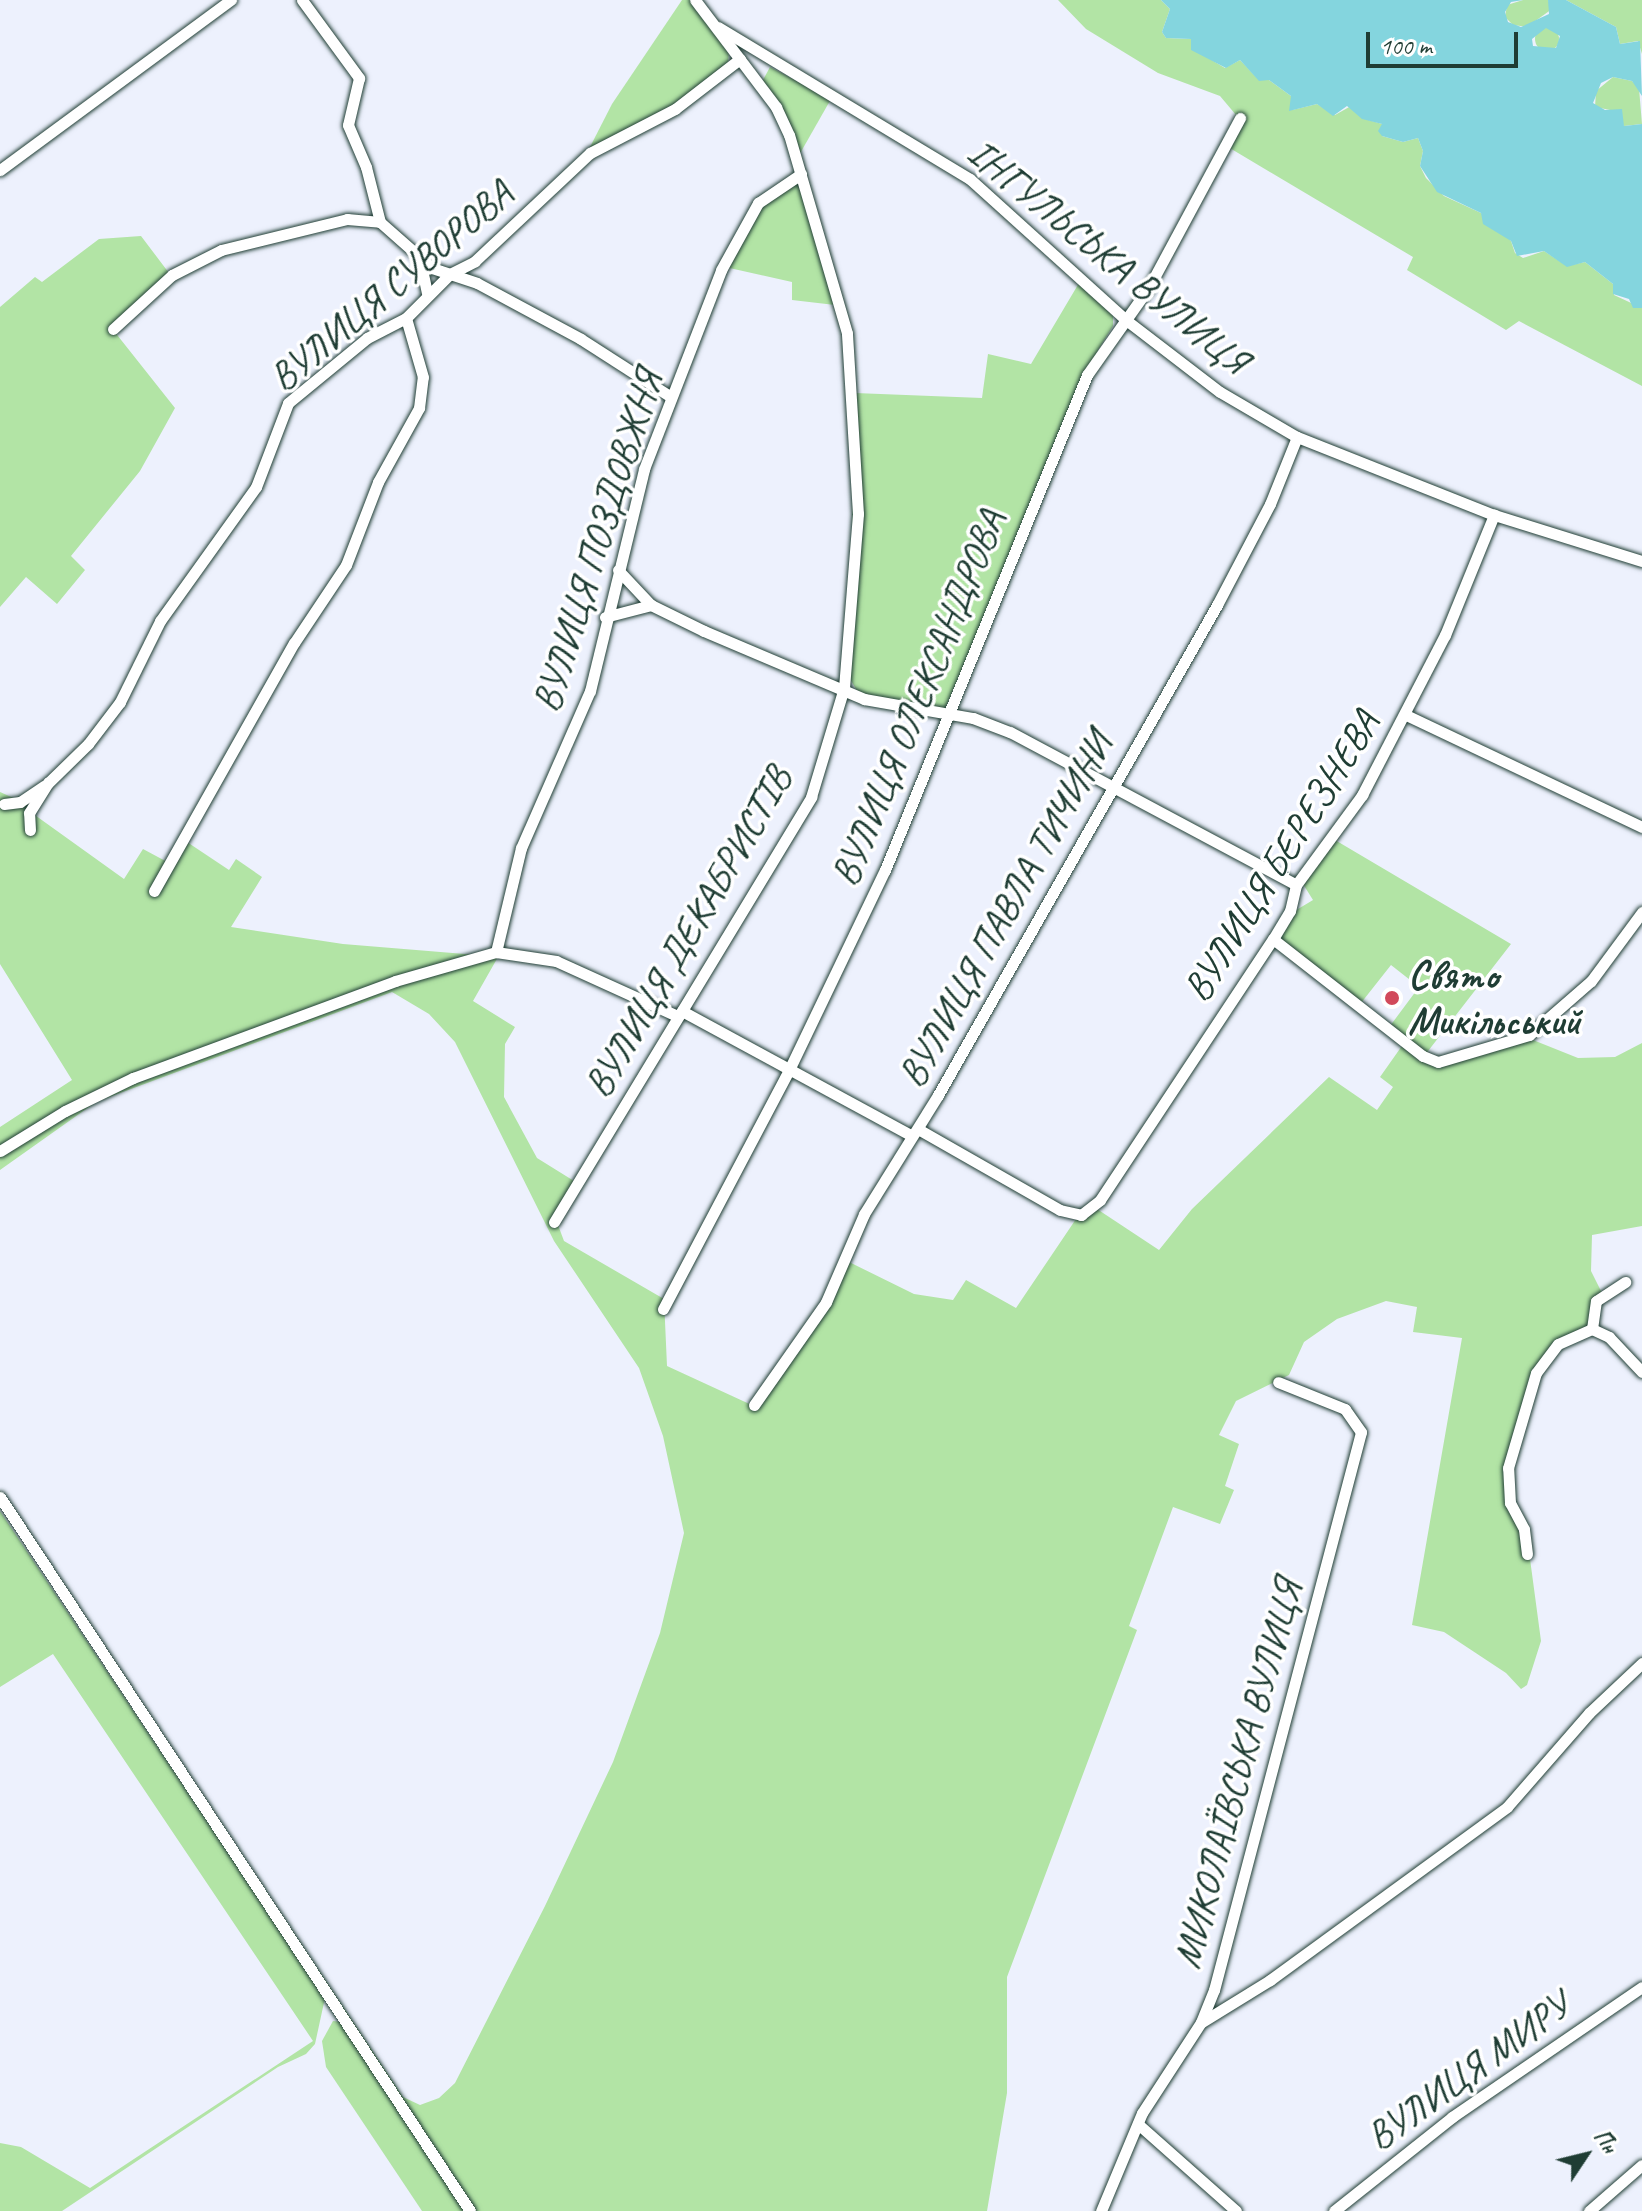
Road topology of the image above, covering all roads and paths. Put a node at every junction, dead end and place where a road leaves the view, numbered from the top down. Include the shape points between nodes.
1 (231, 0) edge
2 (302, 0) edge
3 (695, 0) edge
4 (711, 23) junction
5 (740, 59) junction
6 (1240, 118) dead end
7 (0, 170) edge
8 (801, 174) junction
9 (380, 222) junction
10 (420, 260) junction
11 (450, 274) junction
12 (427, 294) junction
13 (406, 318) junction
14 (1126, 320) junction
15 (113, 329) dead end
16 (671, 397) junction
17 (1297, 437) junction
18 (1494, 515) junction
19 (1642, 561) edge
20 (618, 570) junction
21 (651, 605) junction
22 (605, 617) junction
23 (844, 688) junction
24 (949, 714) junction
25 (1406, 715) junction
26 (48, 783) junction
27 (1112, 789) junction
28 (4, 804) dead end
29 (1642, 827) edge
30 (30, 830) dead end
31 (1296, 885) junction
32 (154, 891) dead end
33 (1642, 912) edge
34 (1273, 939) junction
35 (496, 952) junction
36 (679, 1013) junction
37 (789, 1070) junction
38 (914, 1132) junction
39 (0, 1151) edge
40 (554, 1222) dead end
41 (1625, 1282) dead end
42 (663, 1309) dead end
43 (1592, 1329) junction
44 (1642, 1372) edge
45 (1278, 1382) dead end
46 (754, 1405) dead end
47 (0, 1497) edge
48 (1527, 1554) dead end
49 (1642, 1663) edge
50 (1642, 1987) edge
51 (1201, 2022) junction
52 (1138, 2124) junction
53 (1642, 2165) edge
54 (470, 2211) edge
55 (1101, 2211) edge
56 (1236, 2211) edge
57 (1334, 2211) edge
58 (1589, 2211) edge

1 - 7 street
2 - 9 street via 359,78 348,125
3 - 4 street, ІНГУЛЬСЬКА ВУЛИЦЯ
4 - 5 street, ВУЛИЦЯ ДЕКАБРИСТІВ
4 - 14 street, ІНГУЛЬСЬКА ВУЛИЦЯ via 970,179
5 - 8 street, ВУЛИЦЯ ДЕКАБРИСТІВ via 776,107
5 - 11 street, ВУЛИЦЯ СУВОРОВА via 675,109 590,153 525,219 475,261
6 - 14 street, ВУЛИЦЯ ОЛЕКСАНДРОВА
8 - 16 street, ВУЛИЦЯ ПОЗДОВЖНЯ via 758,203 737,235
8 - 23 street, ВУЛИЦЯ ДЕКАБРИСТІВ via 849,351 858,514
9 - 10 street
9 - 15 street via 347,219 221,250 172,275
10 - 11 street
10 - 12 street
11 - 12 street, ВУЛИЦЯ СУВОРОВА
11 - 16 street via 581,339
12 - 13 street, ВУЛИЦЯ СУВОРОВА
13 - 26 street, ВУЛИЦЯ СУВОРОВА via 367,338 288,403 256,487 160,621 134,681 88,744
13 - 32 street via 423,377 419,408 378,482 346,565 294,643
14 - 17 street, ІНГУЛЬСЬКА ВУЛИЦЯ via 1220,392
14 - 24 street, ВУЛИЦЯ ОЛЕКСАНДРОВА via 1087,375
16 - 20 street, ВУЛИЦЯ ПОЗДОВЖНЯ via 644,469
17 - 18 street, ІНГУЛЬСЬКА ВУЛИЦЯ
17 - 27 street, ВУЛИЦЯ ПАВЛА ТИЧИНИ via 1270,504
18 - 19 street, ІНГУЛЬСЬКА ВУЛИЦЯ
18 - 25 street, ВУЛИЦЯ БЕРЕЗНЕВА
20 - 21 street
20 - 22 street, ВУЛИЦЯ ПОЗДОВЖНЯ
21 - 22 street
21 - 23 street via 828,686
22 - 35 street, ВУЛИЦЯ ПОЗДОВЖНЯ via 583,711 521,848
23 - 24 street via 875,703
23 - 36 street, ВУЛИЦЯ ДЕКАБРИСТІВ via 811,797
24 - 27 street via 1010,732
24 - 37 street, ВУЛИЦЯ ОЛЕКСАНДРОВА via 885,870
25 - 29 street
25 - 31 street, ВУЛИЦЯ БЕРЕЗНЕВА via 1346,822
26 - 28 street, ВУЛИЦЯ СУВОРОВА via 20,802
26 - 30 street, ВУЛИЦЯ СУВОРОВА via 29,813
27 - 31 street
27 - 38 street, ВУЛИЦЯ ПАВЛА ТИЧИНИ
31 - 34 street, ВУЛИЦЯ БЕРЕЗНЕВА via 1290,911
33 - 34 street via 1591,981 1529,1035 1438,1062 1423,1056
34 - 38 street, ВУЛИЦЯ БЕРЕЗНЕВА via 1089,1212 1060,1210
35 - 36 street via 556,961
35 - 39 street via 395,981 133,1078
36 - 37 street
36 - 40 street, ВУЛИЦЯ ДЕКАБРИСТІВ
37 - 38 street
37 - 42 street, ВУЛИЦЯ ОЛЕКСАНДРОВА
38 - 46 street, ВУЛИЦЯ ПАВЛА ТИЧИНИ via 851,1238 826,1302
41 - 43 street via 1596,1301
43 - 44 street via 1609,1337
43 - 48 street via 1558,1344 1539,1365 1512,1454 1510,1503 1524,1529
45 - 51 street, МИКОЛАЇВСЬКА ВУЛИЦЯ via 1345,1409 1357,1419 1361,1432 1220,1970
47 - 54 street
49 - 51 street via 1589,1713 1507,1807 1270,1980
50 - 57 street, ВУЛИЦЯ МИРУ via 1452,2117
51 - 52 street, МИКОЛАЇВСЬКА ВУЛИЦЯ via 1166,2071
52 - 55 street, МИКОЛАЇВСЬКА ВУЛИЦЯ
52 - 56 street
53 - 58 street

